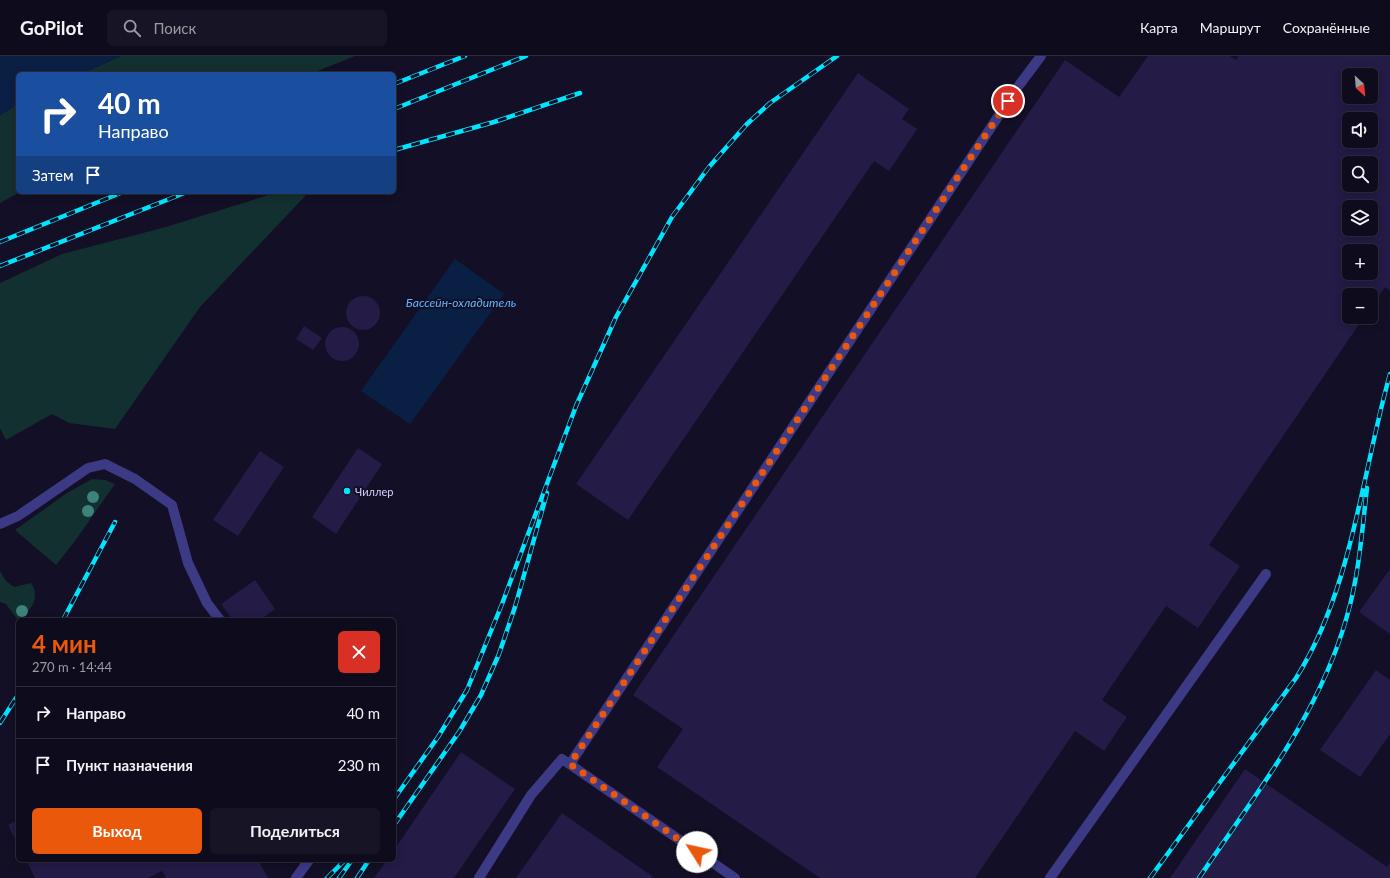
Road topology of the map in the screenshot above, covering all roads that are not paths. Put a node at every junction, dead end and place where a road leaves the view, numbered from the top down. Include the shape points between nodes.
1 (1041, 56) edge
2 (0, 524) edge
3 (1266, 574) dead end
4 (218, 618) edge
5 (570, 764) junction
6 (308, 862) edge
7 (296, 878) edge
8 (479, 878) edge
9 (735, 878) edge
10 (1050, 878) edge

1 - 5 lane via 1012,95
2 - 4 lane via 18,516 88,468 105,464 135,479 172,504 188,563 207,603
3 - 10 lane
5 - 8 lane via 562,759 531,795
5 - 9 lane
6 - 7 lane

